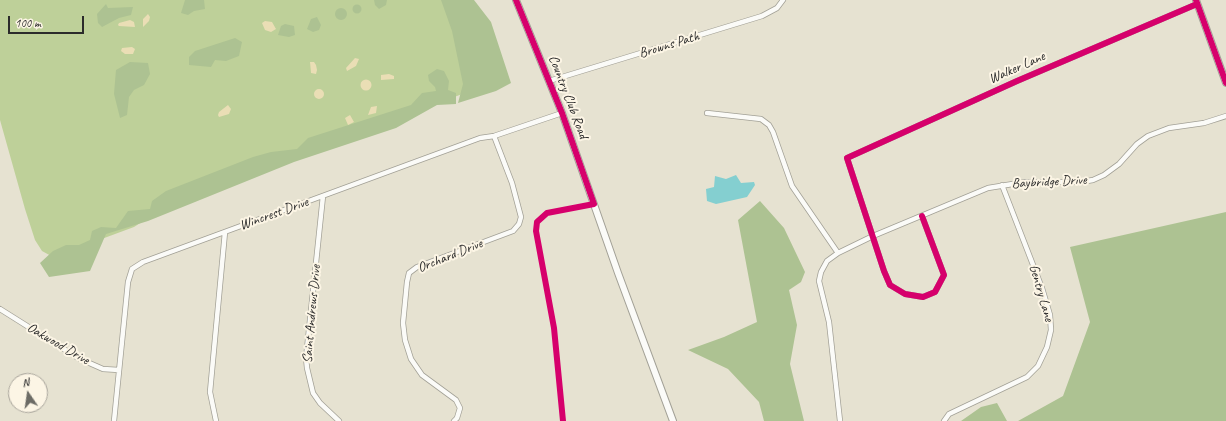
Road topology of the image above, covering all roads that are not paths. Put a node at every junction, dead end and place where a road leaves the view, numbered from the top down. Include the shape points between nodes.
1 (516, 0) edge
2 (783, 0) edge
3 (1197, 2) edge
4 (549, 82) junction
5 (1226, 83) edge
6 (562, 113) junction
7 (707, 113) dead end
8 (1226, 116) edge
9 (494, 136) junction
10 (1002, 185) junction
11 (322, 196) junction
12 (922, 216) junction
13 (225, 232) junction
14 (873, 236) junction
15 (838, 253) junction
16 (0, 309) edge
17 (118, 370) junction
18 (114, 421) edge
19 (216, 421) edge
20 (339, 421) edge
21 (454, 421) edge
22 (673, 421) edge
23 (840, 421) edge
24 (944, 421) edge

1 - 4 street, Country Club Road
2 - 4 street, Browns Path via 777,8 762,16
3 - 5 street
3 - 14 street, Walker Lane via 847,158
4 - 6 street, Country Club Road
6 - 9 street, Wincrest Drive
6 - 22 street, Country Club Road
7 - 15 street via 761,119 769,124 792,186
8 - 10 street, Baybridge Drive via 1204,123 1169,128 1148,136 1104,176 1093,180
9 - 11 street, Wincrest Drive via 480,138
9 - 21 street, Orchard Drive via 512,183 521,217 519,224 513,231 417,267 409,273 407,282 403,323 411,358 422,375 456,400 460,408 458,418
10 - 12 street, Baybridge Drive via 988,188
10 - 24 street, Gentry Lane via 1050,315 1051,330 1047,347 1038,366 1027,377 949,414
11 - 13 street, Wincrest Drive
11 - 20 street, Saint Andrews Drive via 306,358 313,393
12 - 14 street, Baybridge Drive
12 - 14 street via 944,275 935,292 929,295 923,297 905,294 890,285
13 - 17 street, Wincrest Drive via 143,262 132,269 128,282
13 - 19 street via 210,392
14 - 15 street
15 - 23 street via 827,261 819,282 829,322
16 - 17 street, Oakwood Drive via 78,358 104,369
17 - 18 street, Wincrest Drive

